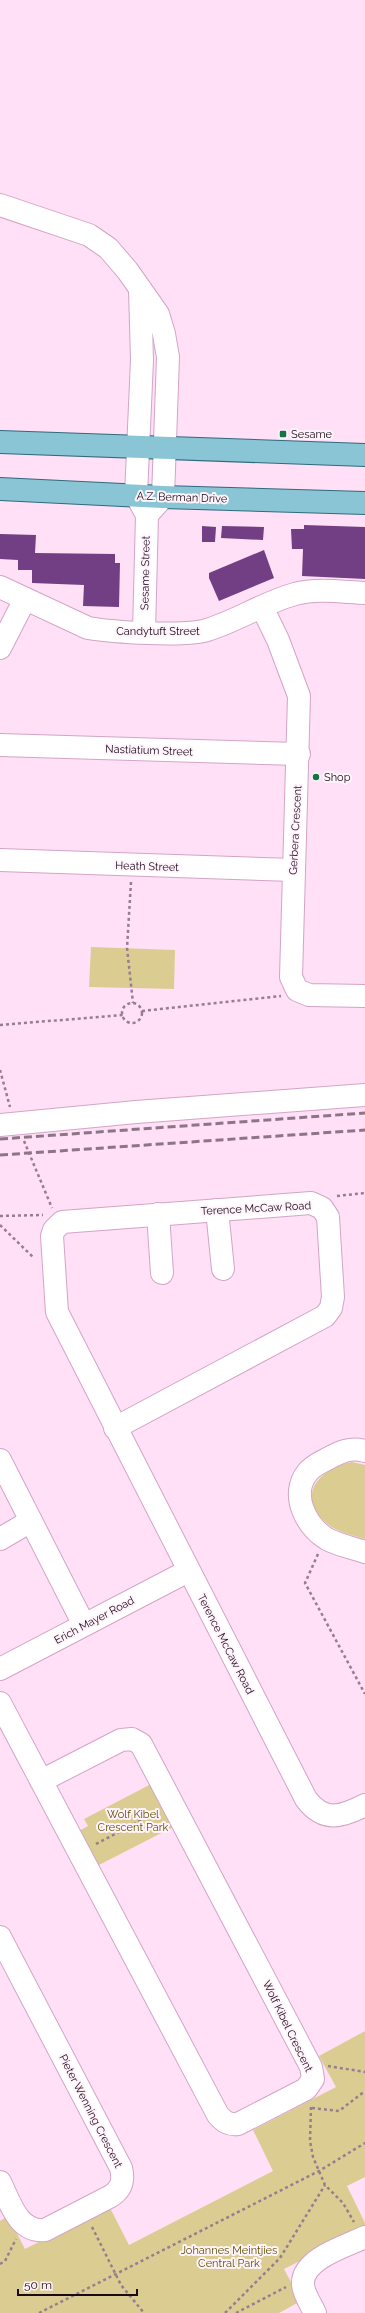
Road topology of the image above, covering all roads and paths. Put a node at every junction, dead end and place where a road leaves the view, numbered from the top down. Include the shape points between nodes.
1 (0, 205) edge
2 (140, 290) junction
3 (0, 442) edge
4 (138, 447) junction
5 (164, 448) junction
6 (365, 455) edge
7 (0, 489) edge
8 (136, 495) junction
9 (163, 497) junction
10 (365, 504) edge
11 (147, 515) junction
12 (0, 587) edge
13 (365, 593) edge
14 (25, 599) junction
15 (262, 608) junction
16 (144, 632) junction
17 (0, 648) edge
18 (0, 745) edge
19 (299, 754) junction
20 (0, 860) edge
21 (293, 870) junction
22 (132, 881) dead end
23 (365, 996) edge
24 (279, 997) dead end
25 (133, 1003) junction
26 (142, 1011) junction
27 (122, 1015) junction
28 (0, 1025) edge
29 (0, 1070) edge
30 (365, 1095) edge
31 (8, 1125) edge
32 (365, 1193) edge
33 (322, 1208) junction
34 (217, 1210) junction
35 (158, 1214) junction
36 (0, 1216) edge
37 (56, 1221) junction
38 (0, 1225) edge
39 (54, 1268) junction
40 (223, 1269) dead end
41 (162, 1273) dead end
42 (116, 1428) junction
43 (365, 1451) edge
44 (0, 1460) edge
45 (31, 1521) junction
46 (326, 1538) junction
47 (0, 1539) edge
48 (365, 1552) edge
49 (188, 1571) junction
50 (84, 1625) junction
51 (0, 1669) edge
52 (363, 1687) edge
53 (365, 1694) edge
54 (0, 1703) edge
55 (41, 1780) junction
56 (365, 1805) edge
57 (161, 1810) dead end
58 (94, 1846) dead end
59 (0, 1937) edge
60 (311, 2067) junction
61 (365, 2072) edge
62 (365, 2091) edge
63 (308, 2098) junction
64 (365, 2143) edge
65 (319, 2171) junction
66 (0, 2182) edge
67 (325, 2185) junction
68 (82, 2211) junction
69 (23, 2224) junction
70 (362, 2232) edge
71 (0, 2264) edge
72 (117, 2274) junction
73 (304, 2292) junction
74 (39, 2313) edge
75 (144, 2313) edge
76 (225, 2313) edge
77 (236, 2313) edge
78 (315, 2313) edge

1 - 2 street via 89,235 108,248
2 - 4 street via 142,360
2 - 5 street via 158,314 168,357
3 - 4 main road
4 - 5 main road
4 - 8 street
5 - 6 main road
5 - 9 street
7 - 8 main road, A.Z. Berman Drive
8 - 9 main road, A.Z. Berman Drive
8 - 11 street
9 - 10 main road, A.Z. Berman Drive
9 - 11 street
11 - 16 street, Sesame Street
12 - 14 street, Candytuft Street
13 - 15 street, Candytuft Street via 308,592 295,594
14 - 16 street, Candytuft Street via 88,628
14 - 17 street
15 - 16 street, Candytuft Street via 197,632
15 - 19 street, Gerbera Crescent via 278,640 299,696
18 - 19 street, Nastiatium Street
19 - 21 street, Gerbera Crescent
20 - 21 street, Heath Street
21 - 23 street, Gerbera Crescent via 291,978 297,990 309,995
22 - 25 path via 127,948
24 - 26 path
25 - 26 path
25 - 27 path via 124,1007
26 - 27 path via 140,1020 132,1024
27 - 28 path
29 - 31 path via 8,1103
30 - 31 street via 76,1117
31 - 37 path via 51,1202
32 - 33 path via 339,1195
33 - 34 street, Terence McCaw Road via 311,1203
33 - 42 street, Terence McCaw Road via 328,1217 333,1297 331,1308 325,1316
34 - 35 street, Terence McCaw Road
34 - 40 street
35 - 37 street, Terence McCaw Road
35 - 41 street
36 - 37 path via 36,1214
37 - 39 street, Terence McCaw Road via 52,1236
38 - 39 path via 39,1263
39 - 42 street, Terence McCaw Road via 57,1312
42 - 49 street, Terence McCaw Road
43 - 46 street via 356,1449 340,1452 312,1467 303,1478 299,1492 302,1506 312,1525
44 - 45 street
45 - 47 street
45 - 50 street
46 - 48 street
46 - 52 path via 305,1583
49 - 50 street, Erich Mayer Road
49 - 56 street, Terence McCaw Road via 306,1799 316,1810 331,1816 348,1814
50 - 51 street, Erich Mayer Road
52 - 53 path
54 - 55 street, Wolf Kibel Crescent
55 - 60 street, Wolf Kibel Crescent via 121,1740 132,1739 141,1744
55 - 63 street, Wolf Kibel Crescent via 222,2120 238,2124
57 - 58 path
59 - 68 street, Pieter Wenning Crescent via 121,2168 123,2179 115,2193
60 - 61 path via 331,2065
60 - 63 street, Wolf Kibel Crescent via 313,2079
62 - 63 path via 339,2111
63 - 65 path via 310,2141 313,2158
64 - 65 path
65 - 67 path
65 - 72 path
66 - 69 street
67 - 70 path via 344,2203
67 - 76 path via 280,2258
68 - 69 street, Pieter Wenning Crescent via 45,2230 33,2230
68 - 72 path
69 - 71 path via 5,2261
70 - 73 street via 310,2266 304,2277
72 - 74 path
72 - 75 path via 121,2284
73 - 77 path via 290,2285
73 - 78 street

